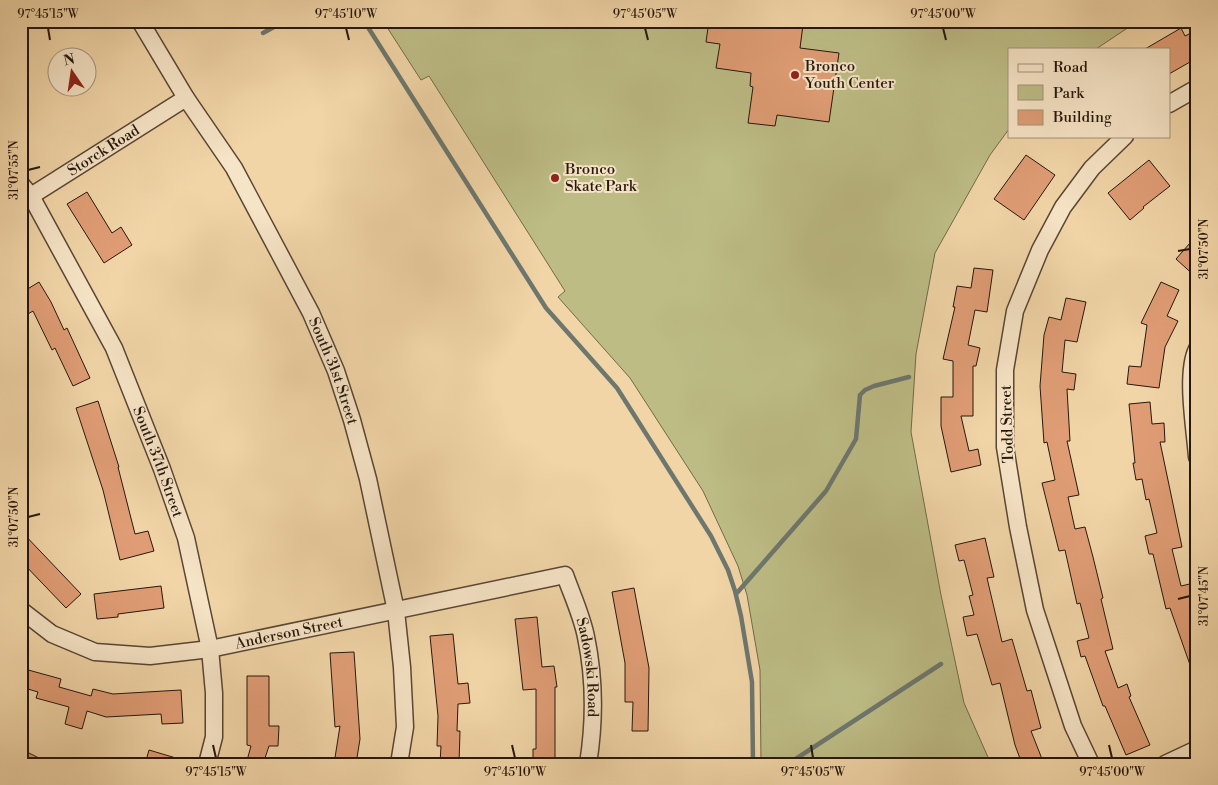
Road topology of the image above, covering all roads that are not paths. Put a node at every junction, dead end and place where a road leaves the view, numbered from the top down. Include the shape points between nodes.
1 (140, 21) edge
2 (1197, 88) edge
3 (186, 98) junction
4 (1170, 103) edge
5 (1123, 138) edge
6 (24, 194) edge
7 (1197, 349) edge
8 (1197, 457) edge
9 (565, 575) joint
10 (21, 610) edge
11 (396, 611) junction
12 (210, 649) junction
13 (1197, 750) edge
14 (207, 764) edge
15 (399, 764) edge
16 (588, 764) edge
17 (1091, 764) edge
18 (1165, 764) edge

1 - 3 street, South 31st Street
2 - 4 street
3 - 6 street, Storck Road
3 - 11 street, South 31st Street via 234,168 311,313 336,371 368,479
5 - 17 street, Todd Street via 1092,168 1063,207 1040,250 1015,311 1005,370 1005,446 1035,610 1073,726
6 - 12 street, South 37th Street via 114,348 186,538
7 - 8 street via 1191,382
9 - 11 street, Anderson Street
9 - 16 street, Sadowski Road via 586,636 594,694
10 - 12 street, Anderson Street via 52,634 95,652 150,656
11 - 12 street, Anderson Street
11 - 15 street, South 31st Street via 405,727
12 - 14 street, South 37th Street via 214,738
13 - 18 street

